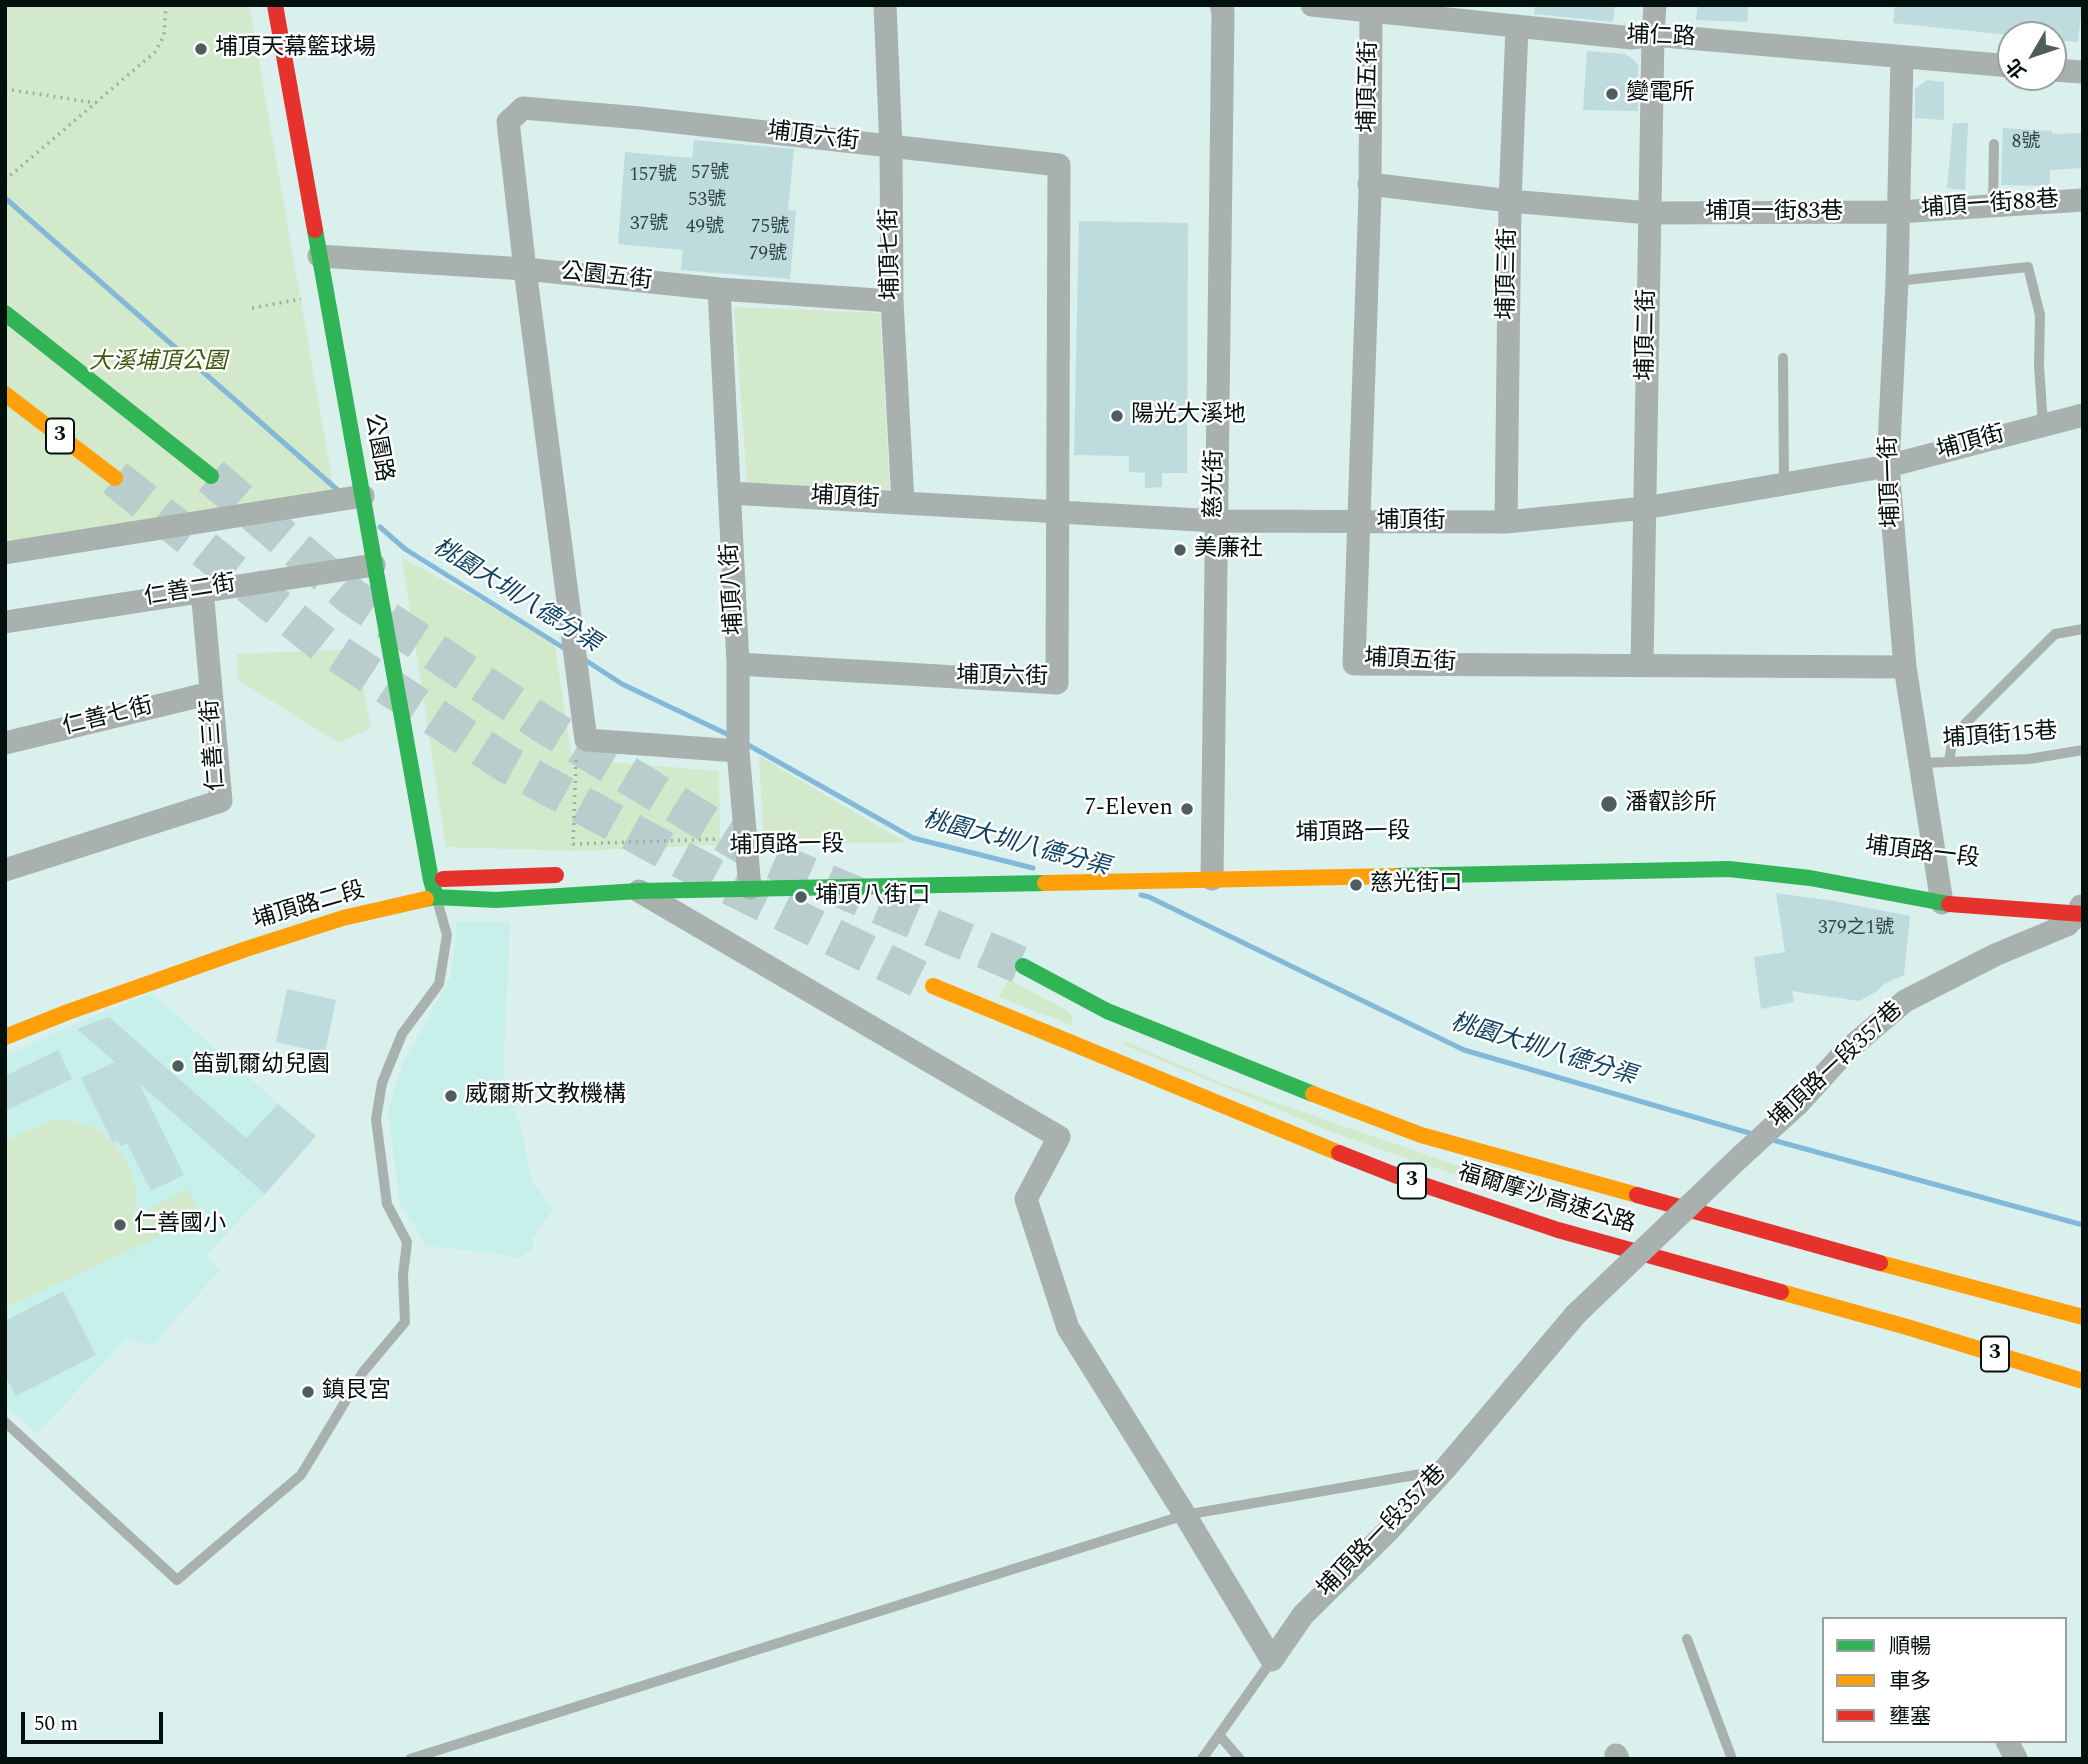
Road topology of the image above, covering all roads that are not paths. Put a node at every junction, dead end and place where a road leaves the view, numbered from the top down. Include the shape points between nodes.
1 (275, 5) edge
2 (884, 5) edge
3 (1221, 5) edge
4 (1312, 5) edge
5 (1655, 5) edge
6 (1371, 10) junction
7 (1517, 27) junction
8 (1653, 35) junction
9 (1902, 57) junction
10 (1997, 65) edge
11 (1994, 144) dead end
12 (891, 148) junction
13 (1369, 184) junction
14 (2083, 200) edge
15 (1510, 201) junction
16 (1993, 207) junction
17 (1898, 212) junction
18 (1650, 213) junction
19 (320, 256) junction
20 (525, 269) junction
21 (1897, 281) junction
22 (719, 289) junction
23 (892, 301) junction
24 (5, 313) edge
25 (1783, 358) dead end
26 (5, 394) edge
27 (2083, 415) edge
28 (2043, 425) junction
29 (1888, 466) junction
30 (211, 475) tunnel mouth
31 (114, 478) tunnel mouth
32 (1784, 484) junction
33 (730, 493) junction
34 (363, 496) junction
35 (903, 502) junction
36 (1646, 508) junction
37 (1059, 511) junction
38 (1216, 522) junction
39 (1359, 522) junction
40 (1506, 522) junction
41 (5, 553) edge
42 (374, 565) junction
43 (202, 590) junction
44 (5, 622) edge
45 (2083, 629) edge
46 (737, 664) junction
47 (1642, 665) junction
48 (1905, 667) junction
49 (211, 693) junction
50 (5, 743) edge
51 (2083, 750) edge
52 (738, 751) junction
53 (1949, 762) junction
54 (1921, 763) junction
55 (1212, 865) junction
56 (5, 870) edge
57 (568, 875) dead end
58 (750, 875) junction
59 (424, 881) junction
60 (1940, 886) junction
61 (639, 891) junction
62 (436, 897) junction
63 (2079, 904) edge
64 (1023, 967) tunnel mouth
65 (933, 986) tunnel mouth
66 (5, 1037) edge
67 (2083, 1317) edge
68 (2083, 1381) edge
69 (5, 1422) edge
70 (1445, 1469) junction
71 (1185, 1515) junction
72 (1686, 1639) dead end
73 (1272, 1660) junction
74 (1219, 1735) junction
75 (2008, 1743) edge
76 (410, 1759) edge
77 (1202, 1759) edge
78 (1240, 1759) edge
79 (1732, 1759) edge
80 (2016, 1759) edge

1 - 19 main road, 公園路
2 - 12 street, 埔頂七街
3 - 38 street, 慈光街
4 - 6 street, 埔仁路
5 - 8 street, 埔頂二街
6 - 7 street, 埔仁路
6 - 13 street, 埔頂五街
7 - 8 street, 埔仁路 via 1632,38
7 - 15 street, 埔頂三街
8 - 9 street, 埔仁路
8 - 18 street, 埔頂二街
9 - 10 street, 埔仁路
9 - 17 street, 埔頂一街
11 - 16 lane
12 - 20 street, 埔頂六街 via 523,108 508,122
12 - 23 street, 埔頂七街
12 - 37 street, 埔頂六街 via 1059,165
13 - 15 street, 埔頂一街83巷
13 - 39 street, 埔頂五街
14 - 16 street, 埔頂一街88巷
15 - 18 street, 埔頂一街83巷
15 - 40 street, 埔頂三街
16 - 17 street, 埔頂一街88巷
17 - 18 street, 埔頂一街83巷
17 - 21 street, 埔頂一街
18 - 36 street, 埔頂二街
19 - 20 street, 公園五街
19 - 34 main road, 公園路
20 - 22 street, 公園五街
20 - 52 street, 埔頂六街 via 586,740
21 - 28 lane via 2028,267 2040,315
21 - 29 street, 埔頂一街
22 - 23 street, 公園五街
22 - 33 street, 埔頂八街
23 - 35 street, 埔頂七街
24 - 30 main road
25 - 32 lane
26 - 31 main road, 3
27 - 28 street, 埔頂街
28 - 29 street, 埔頂街
29 - 32 street, 埔頂街
29 - 48 street, 埔頂一街
32 - 36 street, 埔頂街
33 - 35 street, 埔頂街
33 - 46 street, 埔頂八街
34 - 41 street
34 - 42 main road, 公園路
35 - 37 street, 埔頂街
36 - 40 street, 埔頂街
36 - 47 street, 埔頂二街
37 - 38 street, 埔頂街
37 - 46 street, 埔頂六街 via 1058,683
38 - 39 street, 埔頂街
38 - 55 street, 慈光街
39 - 40 street, 埔頂街
39 - 47 street, 埔頂五街 via 1354,664
42 - 43 street, 仁善二街
42 - 59 main road, 公園路
43 - 44 street, 仁善二街
43 - 49 street, 仁善三街
45 - 53 lane via 2055,634 1953,736
46 - 52 street, 埔頂八街
47 - 48 street, 埔頂五街
48 - 54 street, 埔頂一街
49 - 50 street, 仁善七街
49 - 56 street, 仁善三街 via 221,801
51 - 53 lane, 埔頂街15巷 via 2029,759
52 - 58 street, 埔頂八街
53 - 54 lane, 埔頂街15巷
54 - 60 street, 埔頂一街
55 - 58 main road, 埔頂路一段
55 - 60 main road, 埔頂路一段 via 1728,869
57 - 59 main road
58 - 61 main road, 埔頂路一段
59 - 62 main road, 公園路
60 - 63 main road, 埔頂路一段
61 - 62 main road, 埔頂路二段 via 496,900
61 - 71 street via 1059,1137 1026,1199 1068,1328
62 - 66 main road, 埔頂路二段 via 344,918 246,949
62 - 69 lane via 447,935 439,984 402,1034 382,1083 376,1119 387,1204 407,1242 405,1322 363,1372 301,1475 177,1580
63 - 70 street, 埔頂路一段357巷, bridge via 2067,925 1994,955 1905,1001 1845,1052 1799,1103 1576,1314
64 - 67 main road, 福爾摩沙高速公路 / 3 via 1105,1016 1421,1135
65 - 68 main road, 福爾摩沙高速公路 / 3 via 1096,1047 1290,1135 1532,1221
70 - 71 lane
70 - 73 street, 埔頂路一段357巷 via 1303,1615
71 - 73 street
71 - 76 lane
72 - 79 lane
73 - 74 lane, 埔頂路一段357巷
74 - 77 lane, 埔頂路一段357巷
74 - 78 lane
75 - 80 street

